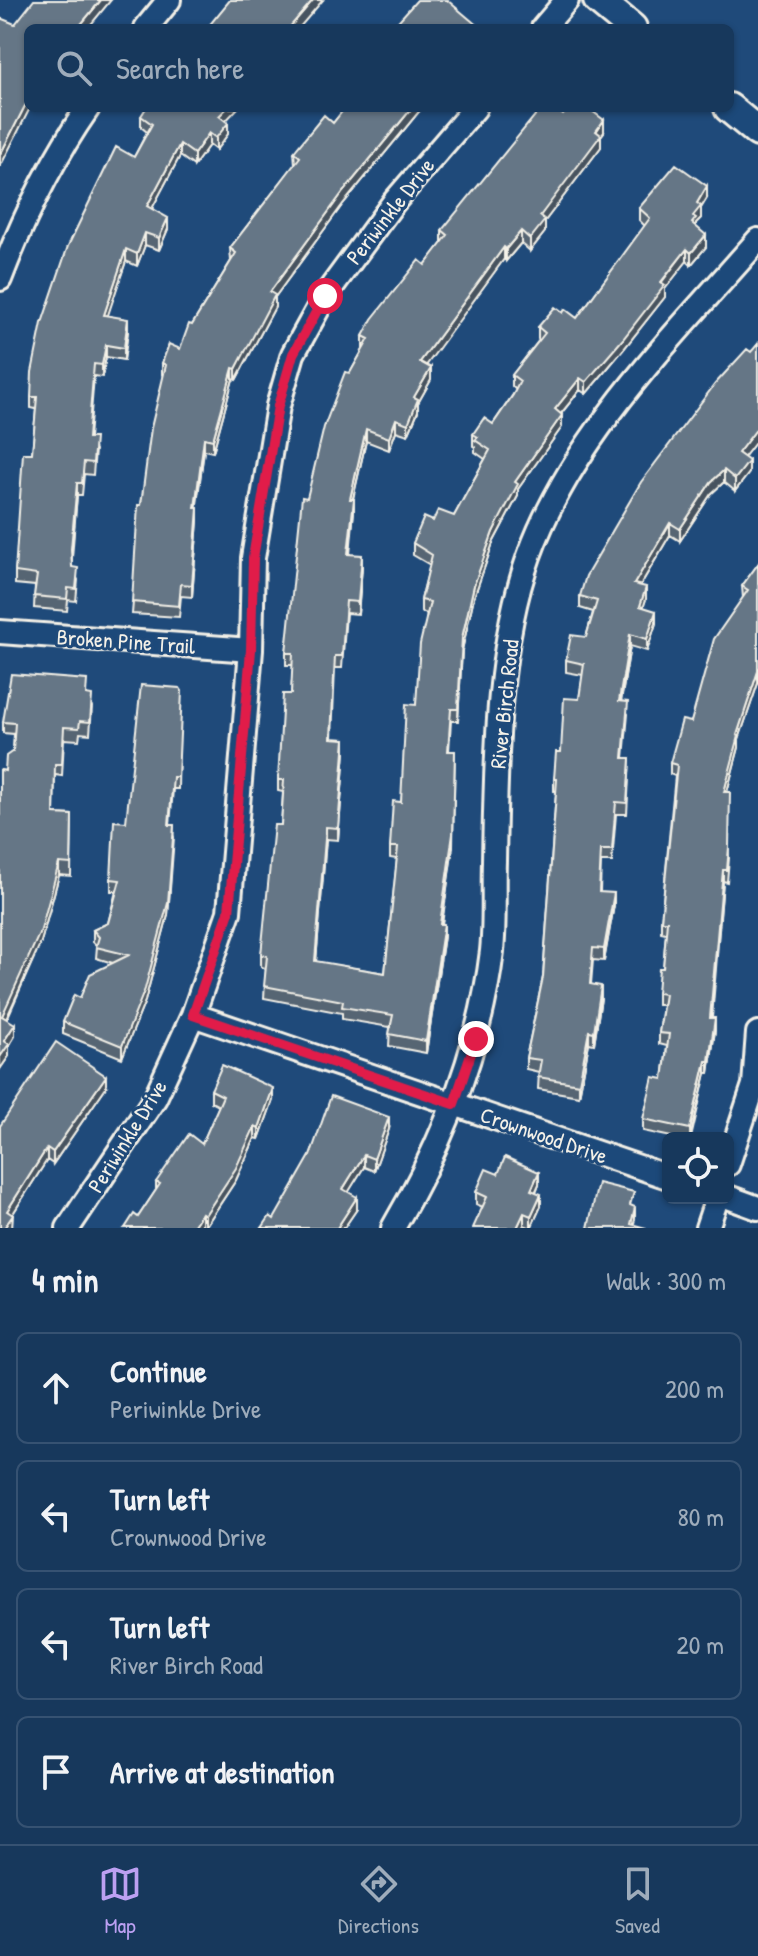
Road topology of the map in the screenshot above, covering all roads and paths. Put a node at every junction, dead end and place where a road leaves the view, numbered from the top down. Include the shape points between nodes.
1 (169, 0) edge
2 (567, 0) edge
3 (598, 0) edge
4 (149, 24) edge
5 (546, 24) edge
6 (627, 24) edge
7 (85, 112) edge
8 (472, 112) edge
9 (734, 112) edge
10 (758, 132) edge
11 (758, 240) edge
12 (0, 279) edge
13 (0, 632) edge
14 (251, 650) junction
15 (193, 1015) junction
16 (758, 1033) edge
17 (454, 1104) junction
18 (734, 1146) edge
19 (662, 1175) edge
20 (734, 1199) edge
21 (715, 1204) edge
22 (758, 1208) edge
23 (68, 1228) edge
24 (393, 1228) edge
25 (707, 1228) edge

1 - 4 street
2 - 5 street
3 - 6 street
7 - 12 street via 64,142
8 - 14 street, Periwinkle Drive via 385,214 325,296 293,354 278,406 257,526
9 - 10 street
11 - 17 street, River Birch Road via 624,393 558,492 529,556 512,621 497,744 492,950 476,1039
13 - 14 street, Broken Pine Trail
14 - 15 street, Periwinkle Drive via 229,912
15 - 17 street, Crownwood Drive
15 - 23 street, Periwinkle Drive via 155,1098
16 - 18 street via 754,1085
17 - 19 street, Crownwood Drive
17 - 24 street, River Birch Road
20 - 22 street
21 - 25 street

